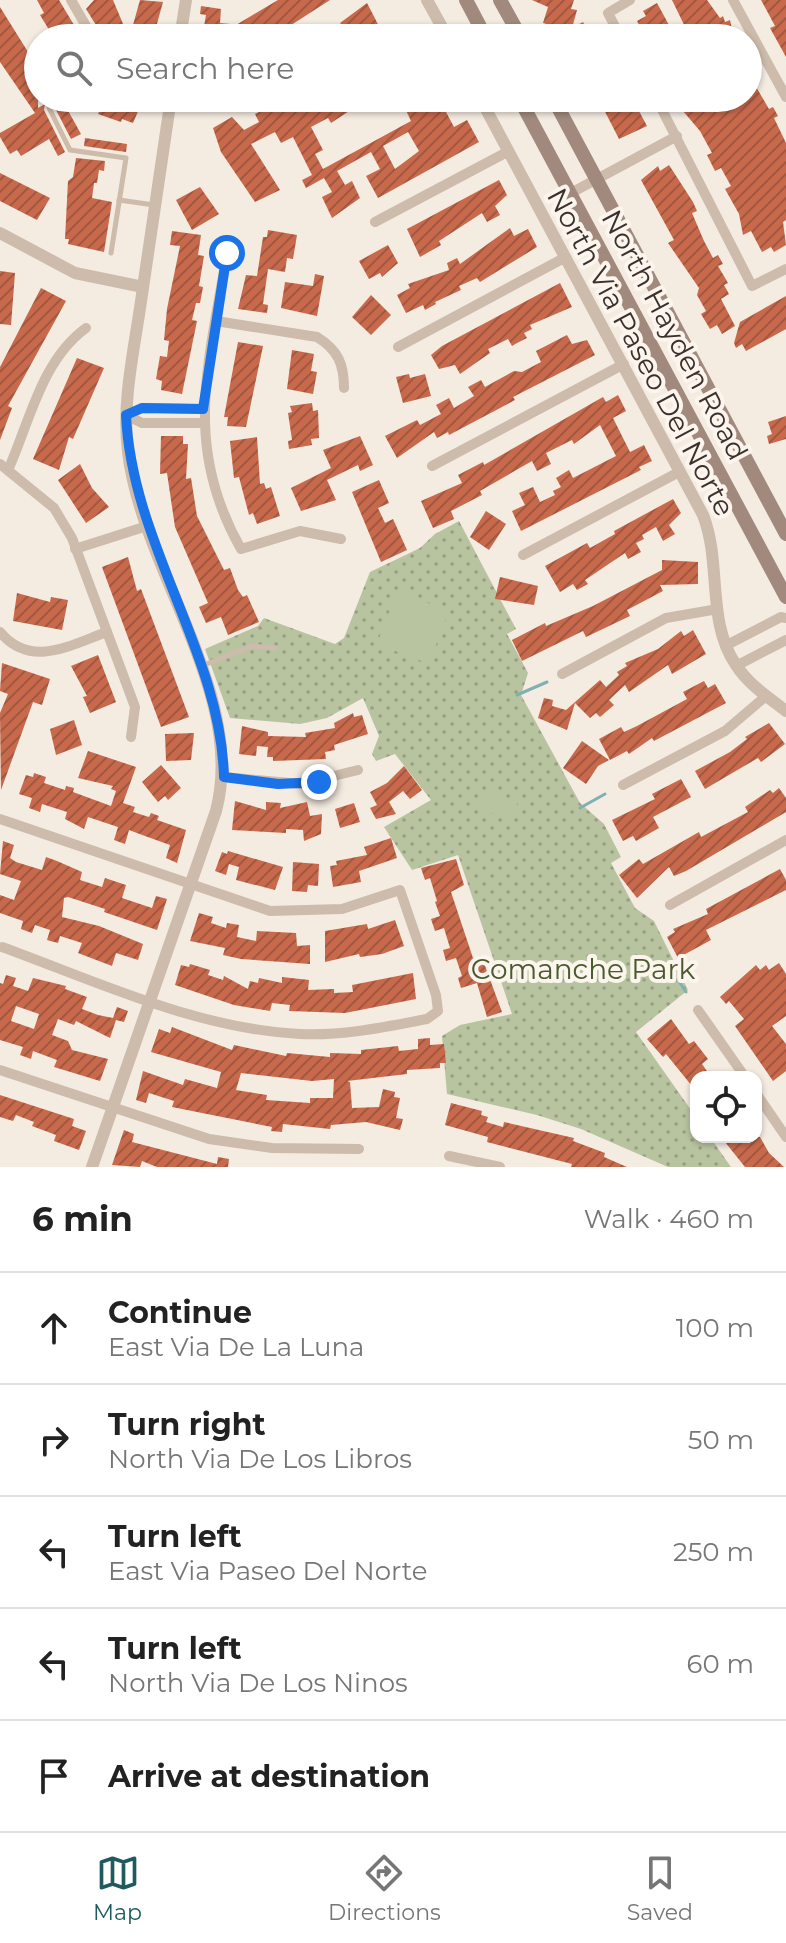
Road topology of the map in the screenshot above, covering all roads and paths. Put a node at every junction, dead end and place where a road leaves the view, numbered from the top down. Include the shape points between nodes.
1 (71, 0) edge
2 (186, 0) edge
3 (427, 0) edge
4 (466, 0) edge
5 (500, 0) edge
6 (630, 0) edge
7 (733, 0) edge
8 (85, 24) edge
9 (182, 24) edge
10 (440, 24) edge
11 (479, 24) edge
12 (513, 24) edge
13 (614, 24) edge
14 (746, 24) edge
15 (762, 53) edge
16 (786, 97) edge
17 (51, 112) edge
18 (169, 112) edge
19 (488, 112) edge
20 (526, 112) edge
21 (561, 112) edge
22 (664, 112) edge
23 (677, 136) junction
24 (509, 151) junction
25 (597, 179) junction
26 (569, 194) junction
27 (119, 200) junction
28 (155, 205) junction
29 (375, 222) dead end
30 (0, 233) edge
31 (111, 253) dead end
32 (227, 253) dead end
33 (564, 258) junction
34 (786, 269) edge
35 (143, 287) junction
36 (216, 321) junction
37 (86, 328) dead end
38 (398, 347) dead end
39 (624, 364) junction
40 (344, 388) dead end
41 (203, 409) junction
42 (126, 415) junction
43 (203, 423) junction
44 (4, 466) edge
45 (432, 466) dead end
46 (679, 472) junction
47 (147, 526) junction
48 (786, 534) edge
49 (341, 539) dead end
50 (75, 549) junction
51 (523, 555) dead end
52 (786, 597) edge
53 (718, 609) junction
54 (786, 618) edge
55 (0, 632) edge
56 (107, 632) junction
57 (786, 640) edge
58 (725, 646) junction
59 (276, 648) dead end
60 (736, 666) junction
61 (199, 667) junction
62 (562, 674) dead end
63 (766, 696) junction
64 (786, 711) edge
65 (131, 737) dead end
66 (358, 770) dead end
67 (224, 777) junction
68 (623, 785) dead end
69 (0, 819) edge
70 (786, 840) edge
71 (190, 887) junction
72 (670, 905) dead end
73 (2, 947) edge
74 (150, 1000) junction
75 (698, 1010) dead end
76 (0, 1070) edge
77 (741, 1071) edge
78 (762, 1102) edge
79 (112, 1109) junction
80 (786, 1137) edge
81 (359, 1149) dead end
82 (449, 1156) dead end
83 (92, 1167) edge
84 (500, 1167) edge

1 - 8 street
2 - 9 street
3 - 10 street
4 - 11 main road
5 - 12 main road
6 - 13 street via 608,13
7 - 14 street
15 - 16 street
17 - 27 lane via 70,150 126,158
18 - 28 street
19 - 24 street, North Via Paseo Del Norte
20 - 26 main road, North Hayden Road
21 - 25 main road, North Hayden Road
22 - 23 street
23 - 25 street
23 - 34 street via 752,286
24 - 29 street
24 - 33 street, North Via Paseo Del Norte
25 - 26 street
25 - 48 main road, North Hayden Road
26 - 52 main road, North Hayden Road
27 - 28 lane
27 - 31 lane
28 - 35 street
30 - 35 street via 75,273
32 - 36 street
33 - 38 street
33 - 39 street, North Via Paseo Del Norte
35 - 42 street
36 - 40 street via 317,337 339,357
36 - 41 street
37 - 44 street via 64,344
39 - 45 street
39 - 46 street, North Via Paseo Del Norte
41 - 42 street via 142,408
41 - 43 street
42 - 43 street via 142,423
42 - 47 street via 128,451
43 - 49 street via 208,469 241,549 300,531
44 - 50 street via 54,508
46 - 51 street
46 - 53 street, North Via Paseo Del Norte via 709,530
47 - 50 street
47 - 61 street
50 - 56 street
53 - 58 street, North Via Paseo Del Norte
53 - 62 street via 666,618
54 - 58 street
55 - 56 street via 37,654
56 - 65 street via 135,707
57 - 60 street
58 - 60 street, North Via Paseo Del Norte
59 - 61 lane via 252,646
60 - 63 street, North Via Paseo Del Norte
61 - 67 street via 219,722
63 - 64 street, North Via Paseo Del Norte
63 - 68 street via 725,731
66 - 67 street via 301,784
67 - 71 street
69 - 71 street
70 - 72 street
71 - 74 street
71 - 74 street via 249,907 296,913 342,909 400,890 438,1011 427,1019 374,1029 302,1034 239,1027
73 - 74 street
74 - 79 street
75 - 77 street
76 - 79 street
78 - 80 street
79 - 81 street via 237,1144
79 - 83 street
82 - 84 street

